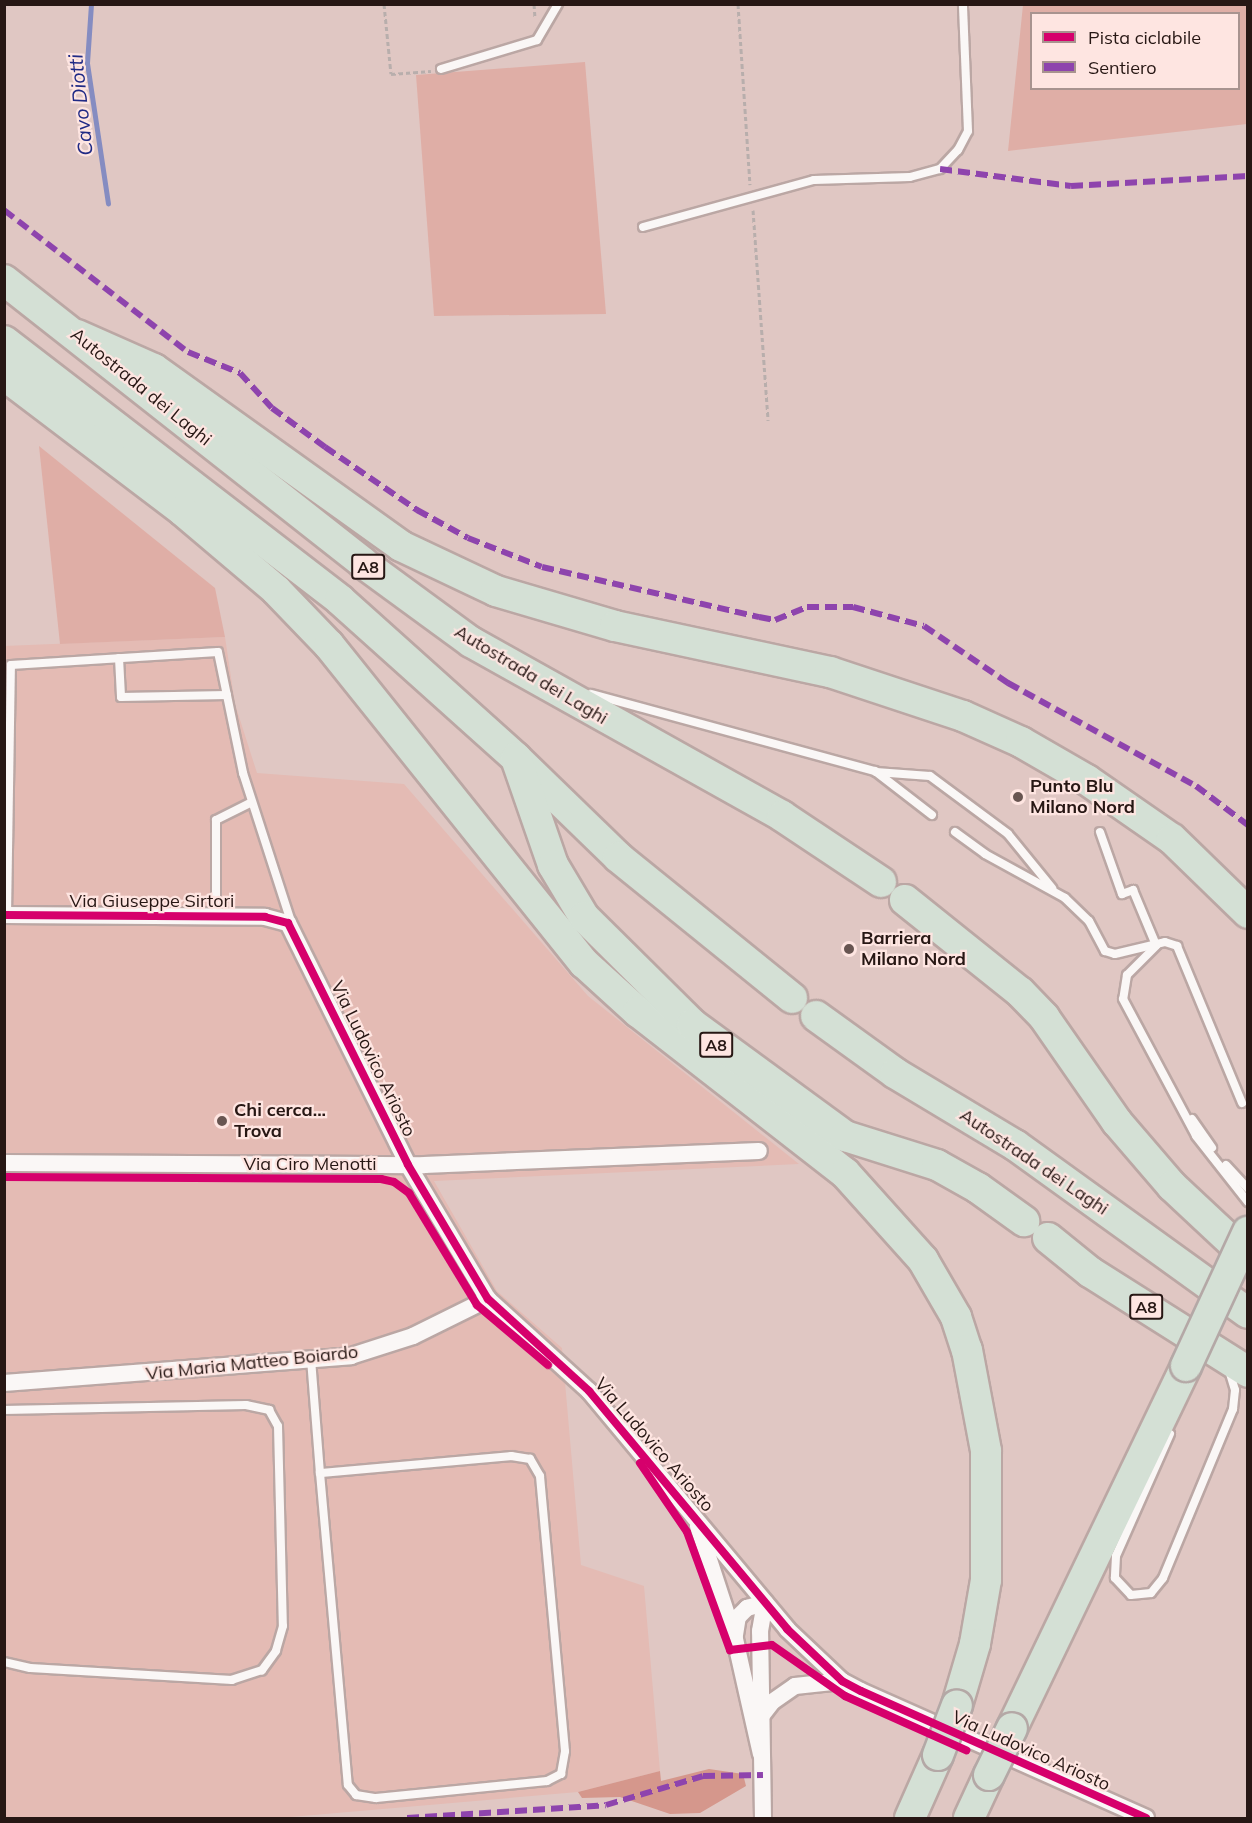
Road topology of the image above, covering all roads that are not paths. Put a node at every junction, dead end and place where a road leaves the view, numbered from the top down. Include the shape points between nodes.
1 (558, 4) edge
2 (963, 4) edge
3 (441, 69) road end
4 (643, 227) dead end
5 (4, 280) edge
6 (77, 335) junction
7 (4, 341) edge
8 (4, 375) edge
9 (119, 658) junction
10 (528, 677) junction
11 (227, 695) junction
12 (516, 758) junction
13 (875, 771) junction
14 (252, 802) junction
15 (932, 814) dead end
16 (955, 832) dead end
17 (1100, 832) dead end
18 (881, 882) dead end
19 (1054, 891) junction
20 (905, 900) dead end
21 (1248, 913) edge
22 (6, 915) edge
23 (216, 917) junction
24 (294, 931) junction
25 (1156, 945) junction
26 (792, 998) dead end
27 (816, 1016) dead end
28 (1147, 1047) junction
29 (1242, 1103) dead end
30 (759, 1151) dead end
31 (4, 1163) edge
32 (408, 1165) junction
33 (1248, 1189) edge
34 (1248, 1202) edge
35 (1024, 1221) dead end
36 (1248, 1232) edge
37 (1047, 1238) dead end
38 (1248, 1257) edge
39 (488, 1299) junction
40 (1248, 1313) edge
41 (311, 1359) junction
42 (1236, 1364) edge
43 (4, 1383) edge
44 (4, 1410) edge
45 (1173, 1427) dead end
46 (320, 1473) junction
47 (693, 1511) junction
48 (765, 1603) junction
49 (735, 1639) junction
50 (4, 1662) edge
51 (842, 1681) junction
52 (762, 1715) junction
53 (761, 1754) junction
54 (763, 1818) edge
55 (910, 1818) edge
56 (969, 1818) edge
57 (1146, 1818) edge

1 - 3 lane via 537,40
2 - 4 lane via 968,131 940,169 910,177 814,180
5 - 6 highway, Autostrada dei Laghi / A8
6 - 10 highway, Autostrada dei Laghi / A8 via 363,563 471,642
6 - 21 highway via 154,369 401,546 496,591 615,626 830,672 963,716 1021,742 1087,780 1172,839
7 - 12 highway, A8 via 340,600
8 - 55 highway, bridge via 208,531 276,590 329,645 584,963 638,1012 845,1173 923,1260 956,1317 967,1350 986,1451 986,1580 975,1644 957,1705
9 - 11 lane via 218,652
9 - 11 lane via 121,697
9 - 22 lane via 11,665
10 - 13 lane
10 - 18 highway, Autostrada dei Laghi / A8 via 782,816
11 - 14 lane
12 - 26 highway, A8 via 618,857
12 - 35 highway, A8 via 553,865 584,917 692,1024 845,1136 937,1165
13 - 15 lane
13 - 19 lane via 930,776 1008,834
14 - 23 lane via 216,820
14 - 24 lane
16 - 19 lane via 985,854
17 - 25 lane via 1122,894 1133,890
19 - 25 lane via 1089,921 1105,951 1115,954
20 - 38 highway via 1020,992 1044,1017 1117,1122 1172,1186
22 - 23 street, Via Giuseppe Sirtori
23 - 24 street, Via Giuseppe Sirtori via 273,917 288,923
24 - 32 street, Via Ludovico Ariosto
25 - 28 lane via 1127,975 1122,989 1127,1009
25 - 29 lane via 1168,942 1180,950
27 - 40 highway, Autostrada dei Laghi via 895,1073 1015,1145
28 - 33 lane via 1212,1148
28 - 34 lane via 1196,1136
30 - 32 street, Via Ciro Menotti
31 - 32 street, Via Ciro Menotti
32 - 39 street, Via Ludovico Ariosto
36 - 56 highway, bridge
37 - 42 highway, A8 via 1090,1272
39 - 41 street, Via Maria Matteo Boiardo via 413,1336 351,1356
39 - 47 street, Via Ludovico Ariosto via 589,1391
41 - 43 street, Via Maria Matteo Boiardo
41 - 46 lane
42 - 45 lane via 1233,1408 1162,1578 1150,1593 1131,1595 1115,1578 1116,1556
44 - 50 lane via 246,1405 269,1410 278,1426 283,1626 276,1651 262,1670 232,1680 30,1668
46 - 46 lane via 348,1785 356,1795 376,1798 536,1782 561,1774 565,1751 540,1476 530,1459 511,1456
47 - 48 street, Via Ludovico Ariosto
47 - 49 street
48 - 49 street via 747,1608 738,1617
48 - 51 street, Via Ludovico Ariosto via 812,1655
48 - 52 street via 760,1631
49 - 53 street
51 - 52 street via 795,1686 772,1702
51 - 57 street, Via Ludovico Ariosto
52 - 53 street
53 - 54 street

